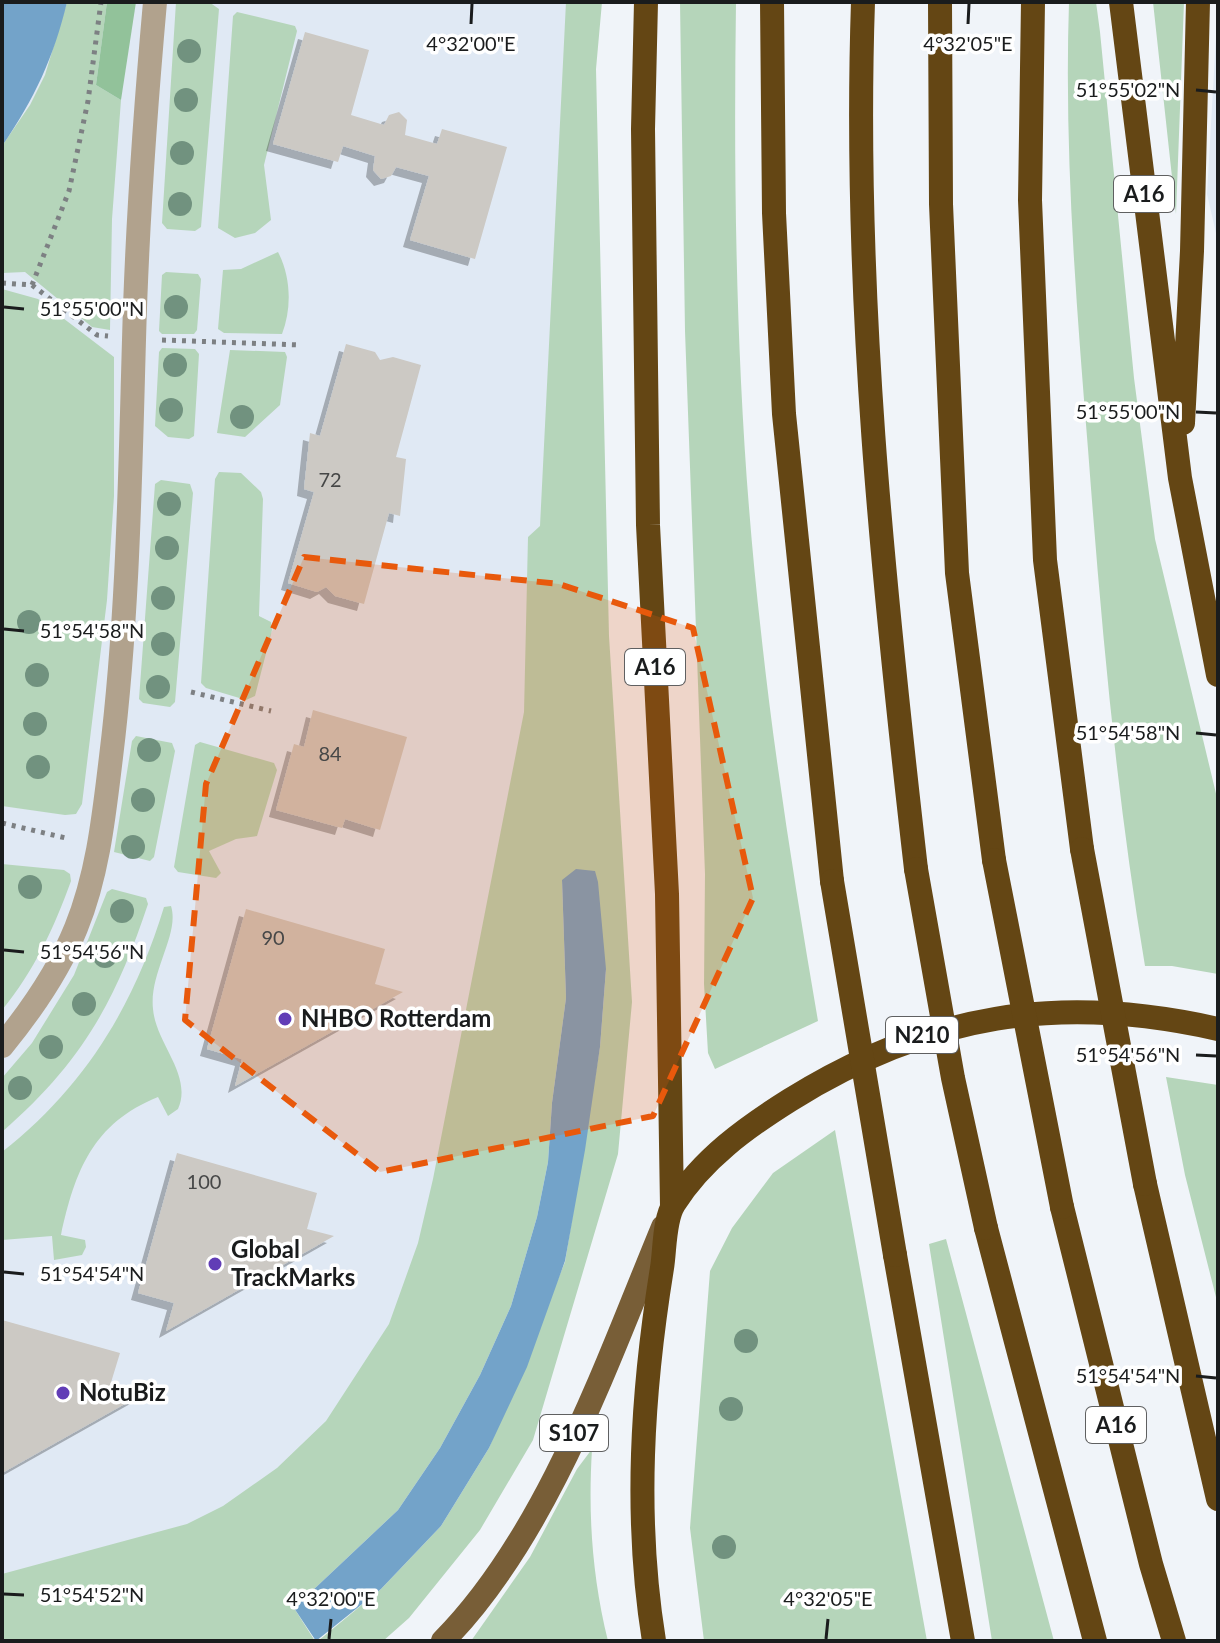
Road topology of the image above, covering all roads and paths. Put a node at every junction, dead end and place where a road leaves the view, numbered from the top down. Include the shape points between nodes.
1 (101, 2) edge
2 (155, 2) edge
3 (646, 2) edge
4 (772, 2) edge
5 (863, 2) edge
6 (940, 2) edge
7 (1033, 2) edge
8 (1121, 2) edge
9 (1198, 2) edge
10 (32, 285) dead end
11 (1180, 478) junction
12 (1218, 675) edge
13 (191, 692) dead end
14 (271, 711) dead end
15 (2, 823) edge
16 (99, 845) junction
17 (1218, 1029) edge
18 (2, 1046) edge
19 (672, 1206) junction
20 (1218, 1499) edge
21 (443, 1641) edge
22 (654, 1641) edge
23 (963, 1641) edge
24 (1095, 1641) edge
25 (1174, 1641) edge

1 - 10 path via 69,191
2 - 16 street via 138,244 121,676
3 - 19 highway, A16 via 648,525 667,894
4 - 23 highway, bridge via 774,213 784,414 832,881
5 - 24 highway, bridge via 868,369 916,869 986,1228
6 - 25 highway, A16, bridge via 941,204 957,573 994,860 1062,1207
7 - 20 highway, bridge via 1030,200 1045,560 1082,849 1145,1184
8 - 11 highway, A16
9 - 11 highway
11 - 12 highway, A16
13 - 14 path
15 - 16 path
16 - 18 street via 76,929
17 - 19 highway, N210 via 1136,1015 1077,1012 987,1019 938,1030 834,1073 767,1115 733,1139
19 - 21 main road, S107 via 559,1468 505,1563
19 - 22 highway via 653,1324 642,1455 643,1564

